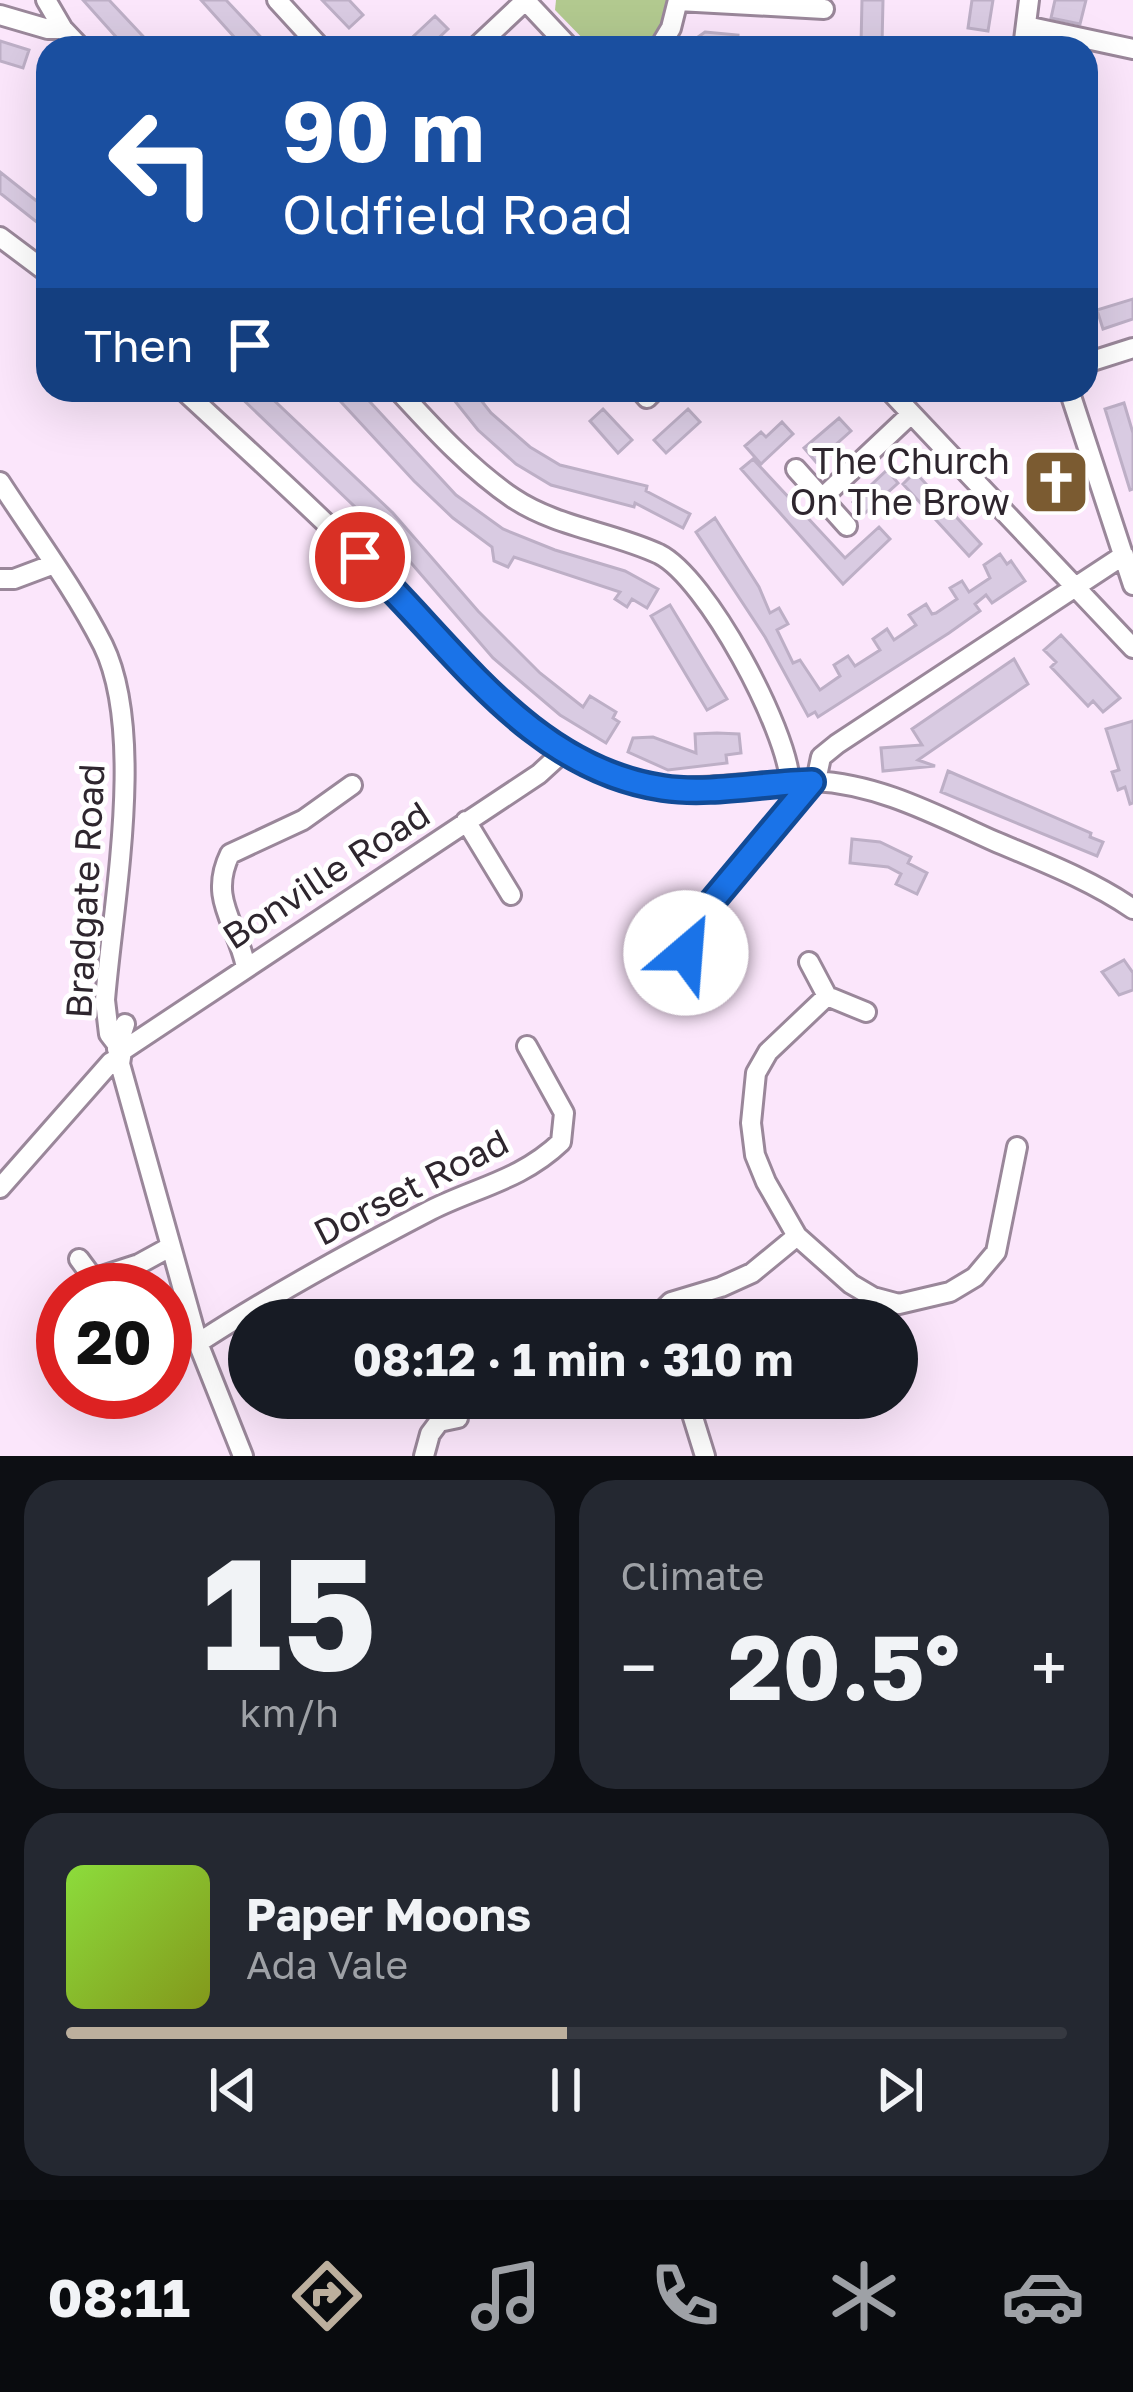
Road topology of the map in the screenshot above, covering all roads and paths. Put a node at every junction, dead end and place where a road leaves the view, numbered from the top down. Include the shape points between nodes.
1 (46, 0) edge
2 (277, 0) edge
3 (525, 0) edge
4 (1029, 0) edge
5 (678, 1) edge
6 (824, 9) dead end
7 (0, 15) edge
8 (1026, 26) junction
9 (63, 28) junction
10 (70, 36) edge
11 (310, 36) edge
12 (488, 36) edge
13 (559, 36) edge
14 (666, 36) edge
15 (1025, 36) edge
16 (1073, 36) edge
17 (1098, 41) edge
18 (1133, 49) edge
19 (0, 237) edge
20 (36, 264) edge
21 (1133, 347) edge
22 (1098, 359) edge
23 (196, 402) edge
24 (410, 402) edge
25 (900, 402) edge
26 (1073, 402) edge
27 (911, 414) junction
28 (796, 469) dead end
29 (0, 482) edge
30 (822, 498) junction
31 (847, 526) dead end
32 (1124, 555) junction
33 (54, 564) junction
34 (0, 579) edge
35 (1133, 585) edge
36 (1073, 586) junction
37 (1133, 648) edge
38 (564, 751) junction
39 (790, 782) junction
40 (814, 782) junction
41 (352, 785) dead end
42 (466, 821) junction
43 (511, 895) dead end
44 (1133, 909) edge
45 (686, 953) dead end
46 (809, 962) dead end
47 (246, 967) junction
48 (826, 996) junction
49 (866, 1012) dead end
50 (124, 1024) dead end
51 (527, 1046) dead end
52 (120, 1052) junction
53 (1018, 1144) dead end
54 (0, 1188) edge
55 (797, 1236) junction
56 (170, 1247) junction
57 (79, 1259) dead end
58 (82, 1263) edge
59 (142, 1263) edge
60 (679, 1299) edge
61 (198, 1343) junction
62 (453, 1419) edge
63 (694, 1419) edge
64 (243, 1456) edge
65 (424, 1456) edge
66 (705, 1456) edge

1 - 9 street
2 - 11 street
3 - 12 street
3 - 13 street
4 - 8 street
5 - 6 street
5 - 14 street
7 - 9 street
8 - 15 street
8 - 16 street
9 - 10 street
17 - 18 street
19 - 20 street
21 - 22 street
23 - 38 street via 514,715
24 - 39 street via 515,500 684,570 754,682
25 - 27 street
26 - 32 street
27 - 30 street
27 - 36 street
28 - 30 street
29 - 33 street, Bradgate Road
30 - 31 street
32 - 35 street
32 - 36 street
33 - 34 street
33 - 52 street, Bradgate Road via 104,647 127,753 105,1000
36 - 37 street
36 - 40 street via 837,744 821,757
38 - 39 street via 599,772 665,788
38 - 42 street, Bonville Road
39 - 40 street
40 - 44 street via 907,801
40 - 45 street via 700,916
41 - 47 street via 303,820 230,854 220,893
42 - 43 street
42 - 47 street, Bonville Road
46 - 48 street
47 - 52 street, Bonville Road
48 - 49 street
48 - 55 street via 768,1052 752,1101 755,1155
50 - 52 street
51 - 61 street, Dorset Road via 564,1113 561,1142 496,1186 394,1230
52 - 54 street, Bonville Road
52 - 56 street, Bradgate Road
53 - 55 street via 996,1252 950,1292 899,1304 873,1297
55 - 60 street via 752,1273
56 - 59 street
56 - 61 street, Bradgate Road
57 - 58 street
61 - 64 street, Bradgate Road
62 - 65 street via 439,1422
63 - 66 street

